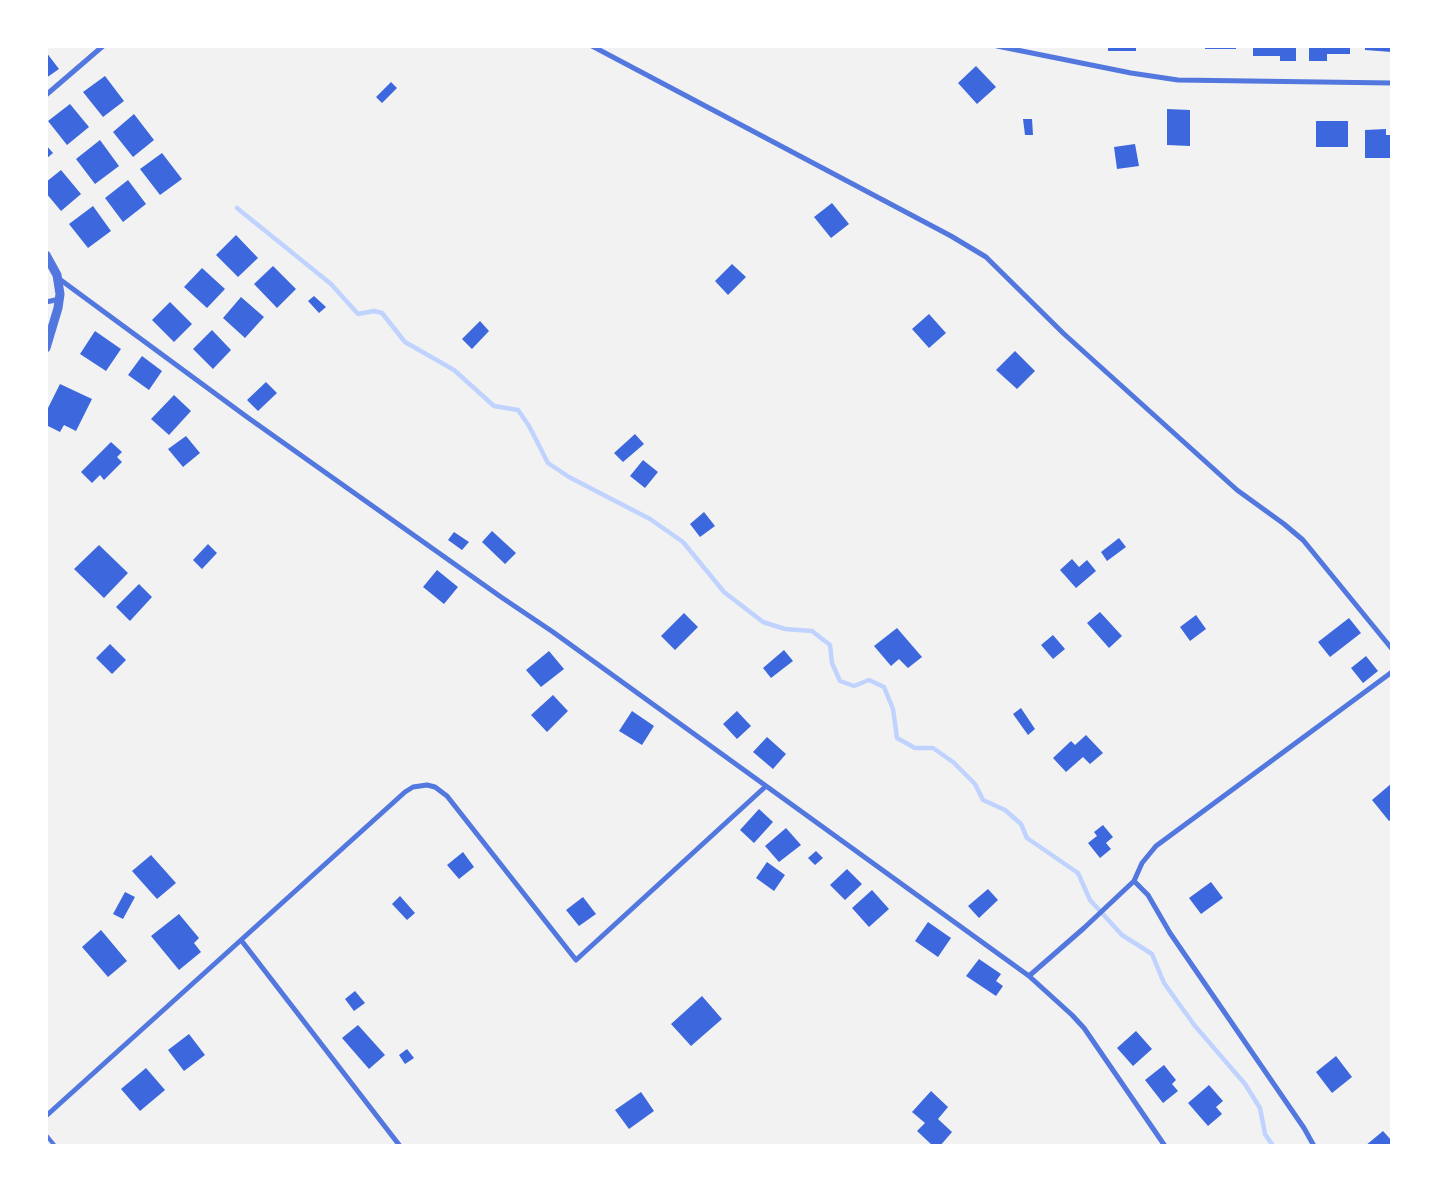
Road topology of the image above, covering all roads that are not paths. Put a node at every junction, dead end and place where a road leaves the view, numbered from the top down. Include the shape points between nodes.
1 (103, 46) edge
2 (592, 46) edge
3 (998, 46) edge
4 (1392, 83) edge
5 (46, 95) edge
6 (46, 254) edge
7 (58, 278) junction
8 (60, 299) junction
9 (46, 302) edge
10 (46, 348) edge
11 (1392, 649) edge
12 (1392, 672) edge
13 (765, 787) junction
14 (1134, 881) junction
15 (241, 940) junction
16 (1029, 976) junction
17 (46, 1116) edge
18 (46, 1135) edge
19 (55, 1146) edge
20 (400, 1146) edge
21 (1165, 1146) edge
22 (1314, 1146) edge

1 - 5 street
2 - 11 street via 982,254 1062,333 1237,490 1304,540
3 - 4 street via 1170,79
6 - 7 street
7 - 8 street
7 - 13 street
8 - 9 street
8 - 10 street
12 - 14 street via 1156,846 1146,857
13 - 15 street via 576,960 447,796 427,785 405,792
13 - 16 street
14 - 16 street
14 - 22 street via 1148,895 1170,933
15 - 17 street
15 - 20 street
16 - 21 street via 1084,1028
18 - 19 lane

